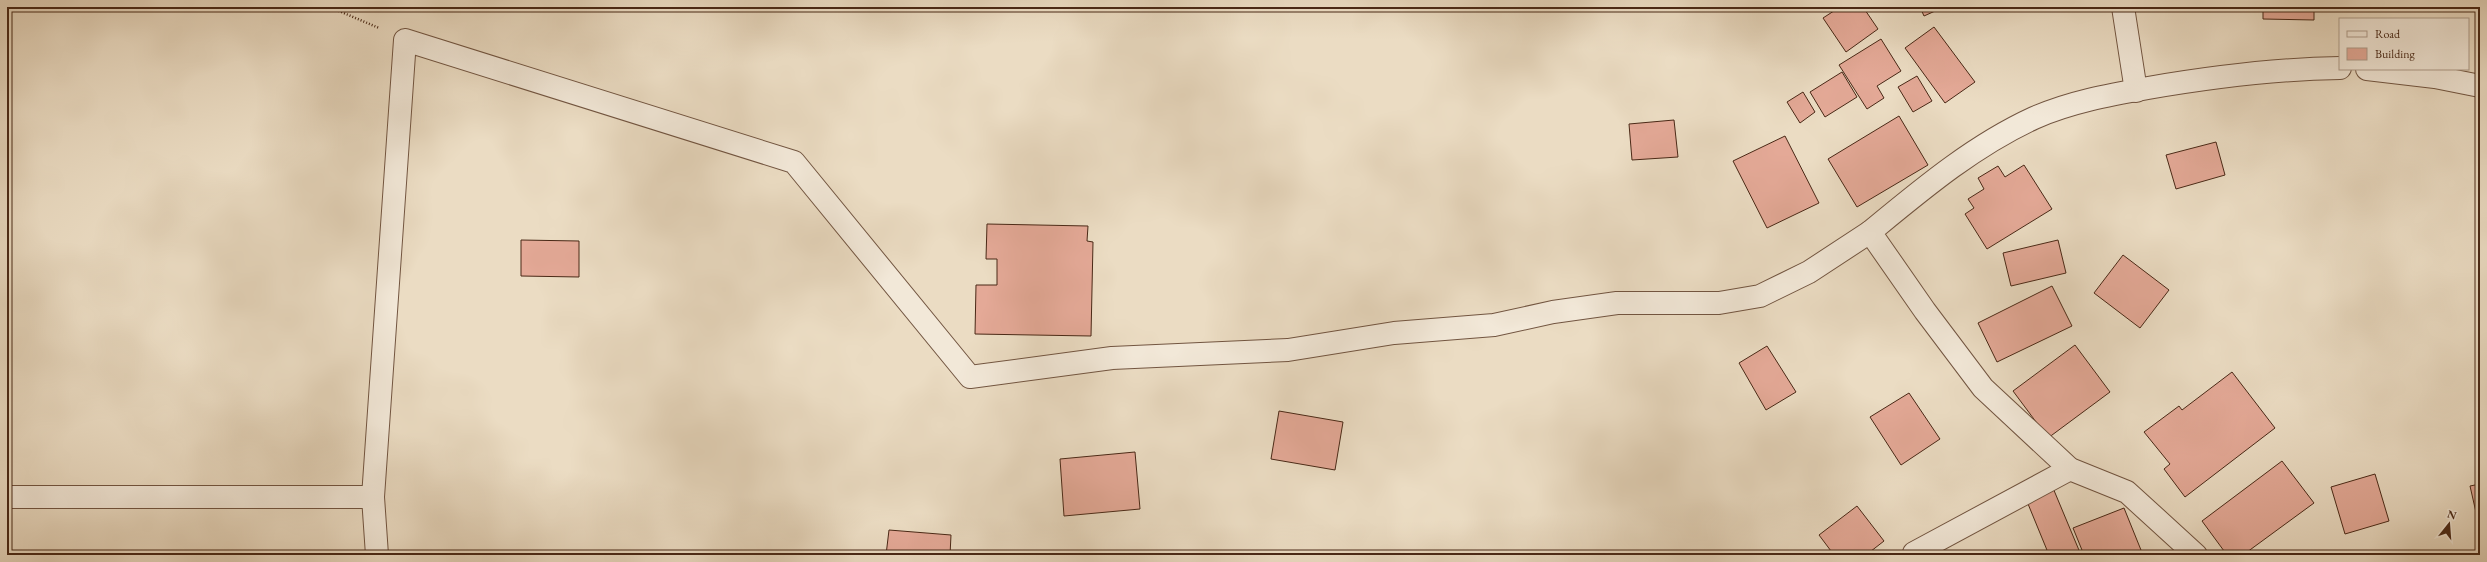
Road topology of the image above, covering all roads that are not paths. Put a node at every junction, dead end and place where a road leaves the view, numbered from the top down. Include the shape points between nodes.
1 (2123, 7) edge
2 (2339, 68) edge
3 (2376, 70) edge
4 (2480, 86) edge
5 (2136, 91) junction
6 (1870, 232) junction
7 (2070, 469) junction
8 (7, 497) edge
9 (373, 497) junction
10 (377, 555) edge
11 (1916, 555) edge
12 (2196, 555) edge

1 - 5 street
2 - 5 street via 2288,69 2222,76
3 - 4 street via 2435,77
5 - 6 street via 2086,100 2034,118 1974,152 1934,179
6 - 7 street via 1983,388
6 - 9 street via 1809,272 1760,296 1719,303 1617,303 1554,312 1494,325 1394,333 1288,350 1112,358 970,377 794,162 405,40
7 - 11 street via 1914,553
7 - 12 street via 2127,492
8 - 9 street
9 - 10 street

